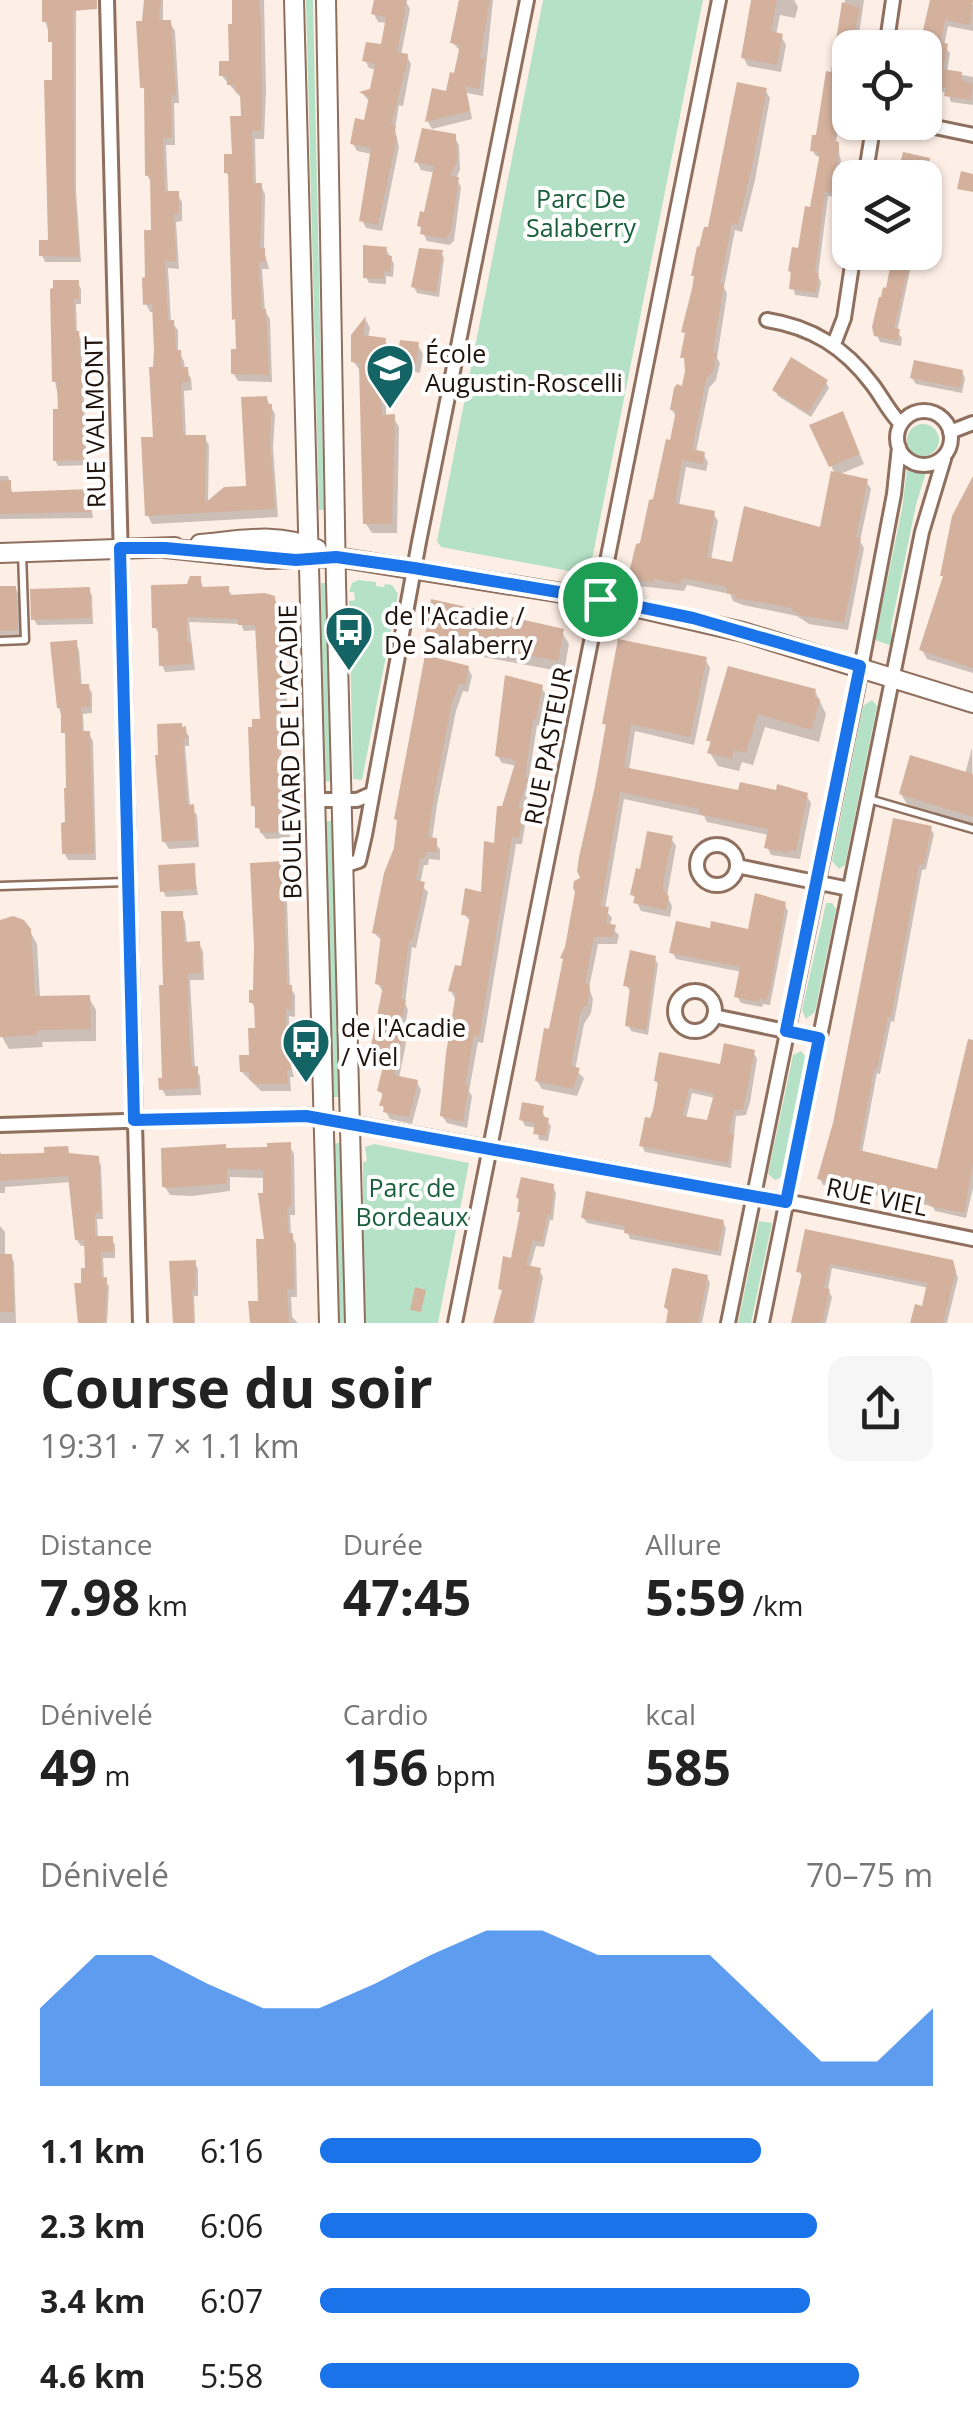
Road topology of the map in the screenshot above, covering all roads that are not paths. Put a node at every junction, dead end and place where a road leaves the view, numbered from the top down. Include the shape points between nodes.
1 (106, 0) edge
2 (294, 0) edge
3 (326, 0) edge
4 (527, 0) edge
5 (719, 0) edge
6 (893, 0) edge
7 (889, 30) edge
8 (942, 128) edge
9 (973, 134) edge
10 (851, 270) edge
11 (766, 320) dead end
12 (834, 344) junction
13 (900, 423) junction
14 (973, 423) edge
15 (950, 432) junction
16 (899, 447) junction
17 (944, 458) junction
18 (120, 548) junction
19 (22, 552) junction
20 (310, 552) junction
21 (0, 553) edge
22 (336, 557) junction
23 (414, 568) junction
24 (600, 599) junction
25 (0, 640) edge
26 (860, 666) junction
27 (893, 677) junction
28 (973, 703) edge
29 (371, 794) junction
30 (868, 798) junction
31 (316, 800) junction
32 (342, 800) junction
33 (973, 829) edge
34 (343, 866) junction
35 (737, 866) dead end
36 (128, 882) junction
37 (816, 882) junction
38 (0, 886) edge
39 (849, 888) junction
40 (714, 1016) dead end
41 (786, 1031) junction
42 (819, 1038) junction
43 (324, 1118) junction
44 (134, 1120) junction
45 (350, 1124) junction
46 (0, 1125) edge
47 (492, 1148) junction
48 (754, 1196) junction
49 (786, 1202) junction
50 (973, 1239) edge
51 (140, 1323) edge
52 (329, 1323) edge
53 (355, 1323) edge
54 (455, 1323) edge
55 (728, 1323) edge
56 (762, 1323) edge

1 - 18 street, RUE VALMONT
2 - 20 main road, BOULEVARD DE L'ACADIE
3 - 22 main road, BOULEVARD DE L'ACADIE
4 - 23 street
5 - 24 street, RUE PASTEUR
6 - 7 street
8 - 9 street
10 - 12 street
11 - 12 street
12 - 13 street
13 - 15 street via 928,414 941,418
13 - 16 street
14 - 15 street
15 - 17 street via 952,446
16 - 17 street via 915,462
16 - 26 street
17 - 27 street
18 - 19 main road
18 - 20 main road via 268,538 293,539
18 - 36 street, RUE VALMONT
19 - 21 main road
19 - 25 lane via 25,640
20 - 22 main road
20 - 31 main road, BOULEVARD DE L'ACADIE
22 - 23 main road
22 - 32 main road, BOULEVARD DE L'ACADIE
23 - 24 main road
23 - 29 street
24 - 26 main road
24 - 47 street, RUE PASTEUR
26 - 27 main road
26 - 37 street
27 - 28 main road
27 - 30 street
29 - 32 street
29 - 34 street via 360,860
30 - 33 lane
30 - 39 street
31 - 32 street
31 - 43 main road, BOULEVARD DE L'ACADIE
32 - 34 main road, BOULEVARD DE L'ACADIE
34 - 45 main road, BOULEVARD DE L'ACADIE
35 - 37 street
36 - 38 lane
36 - 44 street, RUE VALMONT
37 - 39 street
37 - 41 street
39 - 42 street
40 - 41 street
41 - 42 street
41 - 48 street
42 - 49 street
43 - 44 street, RUE VIEL
43 - 45 street, RUE VIEL
43 - 52 main road, BOULEVARD DE L'ACADIE
44 - 46 street, RUE VIEL
44 - 51 street, RUE VALMONT
45 - 47 street, RUE VIEL
45 - 53 main road, BOULEVARD DE L'ACADIE
47 - 48 street, RUE VIEL
47 - 54 street, RUE PASTEUR
48 - 49 street, RUE VIEL
48 - 55 street
49 - 50 street, RUE VIEL
49 - 56 street

